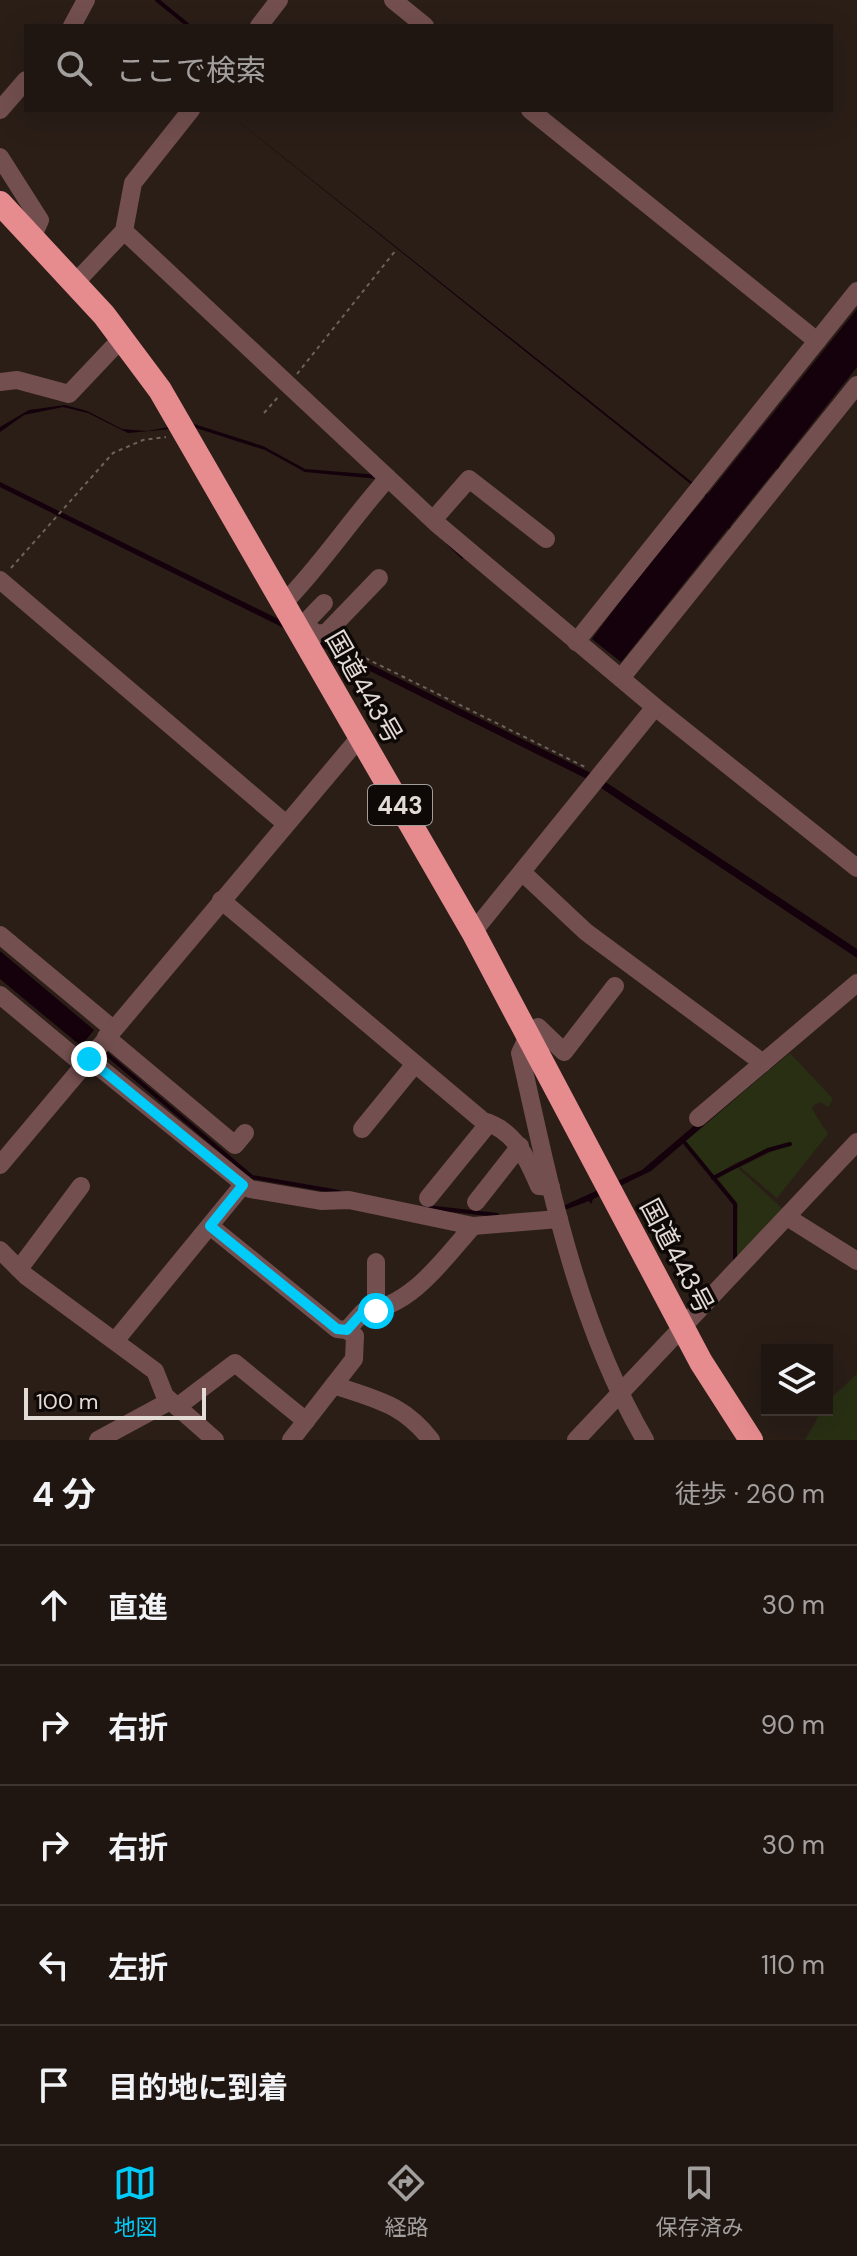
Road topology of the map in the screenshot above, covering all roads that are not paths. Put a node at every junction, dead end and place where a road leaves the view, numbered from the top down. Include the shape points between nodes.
1 (86, 0) edge
2 (279, 0) edge
3 (393, 0) edge
4 (73, 24) edge
5 (261, 24) edge
6 (423, 24) edge
7 (24, 82) edge
8 (0, 110) edge
9 (189, 112) edge
10 (532, 112) edge
11 (0, 157) edge
12 (0, 203) edge
13 (124, 231) junction
14 (32, 238) junction
15 (75, 283) junction
16 (857, 291) edge
17 (123, 337) junction
18 (817, 341) junction
19 (2, 377) edge
20 (857, 385) edge
21 (388, 478) junction
22 (433, 520) junction
23 (546, 539) dead end
24 (379, 578) dead end
25 (0, 580) edge
26 (284, 603) junction
27 (324, 603) dead end
28 (307, 629) junction
29 (576, 642) junction
30 (621, 678) junction
31 (655, 707) junction
32 (360, 737) junction
33 (285, 823) junction
34 (857, 868) edge
35 (522, 872) junction
36 (221, 900) junction
37 (473, 932) junction
38 (0, 935) edge
39 (857, 983) edge
40 (615, 986) dead end
41 (0, 995) edge
42 (109, 1033) junction
43 (529, 1034) junction
44 (86, 1062) junction
45 (763, 1063) junction
46 (415, 1064) junction
47 (698, 1118) dead end
48 (489, 1123) junction
49 (362, 1129) dead end
50 (245, 1133) dead end
51 (857, 1142) edge
52 (520, 1146) junction
53 (0, 1165) edge
54 (243, 1185) junction
55 (81, 1186) dead end
56 (551, 1187) junction
57 (428, 1198) dead end
58 (476, 1202) dead end
59 (787, 1217) junction
60 (559, 1219) junction
61 (210, 1226) junction
62 (473, 1226) junction
63 (0, 1250) edge
64 (857, 1261) edge
65 (376, 1262) dead end
66 (19, 1269) junction
67 (376, 1311) junction
68 (684, 1329) junction
69 (347, 1330) junction
70 (115, 1341) junction
71 (334, 1385) junction
72 (622, 1392) junction
73 (174, 1404) junction
74 (306, 1421) junction
75 (98, 1440) edge
76 (215, 1440) edge
77 (291, 1440) edge
78 (431, 1440) edge
79 (576, 1440) edge
80 (645, 1440) edge
81 (751, 1440) edge

1 - 4 street
2 - 5 street
3 - 6 street
7 - 8 street
9 - 13 street via 133,183
10 - 18 street
11 - 14 street via 40,220
12 - 14 highway, 国道443号 / 443
13 - 15 street
13 - 21 street
14 - 15 highway, 国道443号 / 443
15 - 17 highway, 国道443号 / 443
16 - 18 street
17 - 19 street via 69,394
17 - 26 highway, 国道443号 / 443 via 187,434
18 - 29 street
20 - 30 street
21 - 22 street
21 - 26 street
22 - 23 street via 469,479
22 - 29 street
24 - 28 street via 334,628
25 - 33 street
26 - 28 highway, 国道443号 / 443
27 - 28 street
28 - 32 highway, 国道443号 / 443
29 - 30 street
30 - 31 street
31 - 34 street
31 - 35 street
32 - 33 street
32 - 37 highway, 国道443号 / 443
33 - 36 street
35 - 37 street
35 - 45 street via 586,932
36 - 42 street
36 - 46 street
37 - 43 highway, 国道443号 / 443
38 - 42 street
39 - 45 street
40 - 43 street via 564,1052 538,1027
41 - 44 street
42 - 44 street
42 - 50 street via 235,1145
43 - 56 street via 520,1053
43 - 68 highway, 国道443号 / 443
44 - 53 street
44 - 54 street
45 - 47 street
46 - 48 street
46 - 49 street
48 - 52 street
48 - 57 street
51 - 59 street
52 - 56 street via 539,1186
52 - 58 street
54 - 61 street
54 - 62 street
55 - 66 street
56 - 60 street
59 - 64 street
59 - 68 street
60 - 62 street
60 - 72 street via 582,1301
61 - 69 street via 337,1329
61 - 70 street
62 - 67 street via 427,1280
63 - 66 street
65 - 67 street
66 - 70 street
67 - 69 street via 363,1312
68 - 72 street
68 - 81 highway, 国道443号 / 443
69 - 71 street via 355,1336 354,1359
70 - 73 street via 155,1371
71 - 74 street
71 - 78 street via 398,1407
72 - 79 street
72 - 80 street
73 - 74 street via 235,1363
73 - 75 street
73 - 76 street
74 - 77 street

